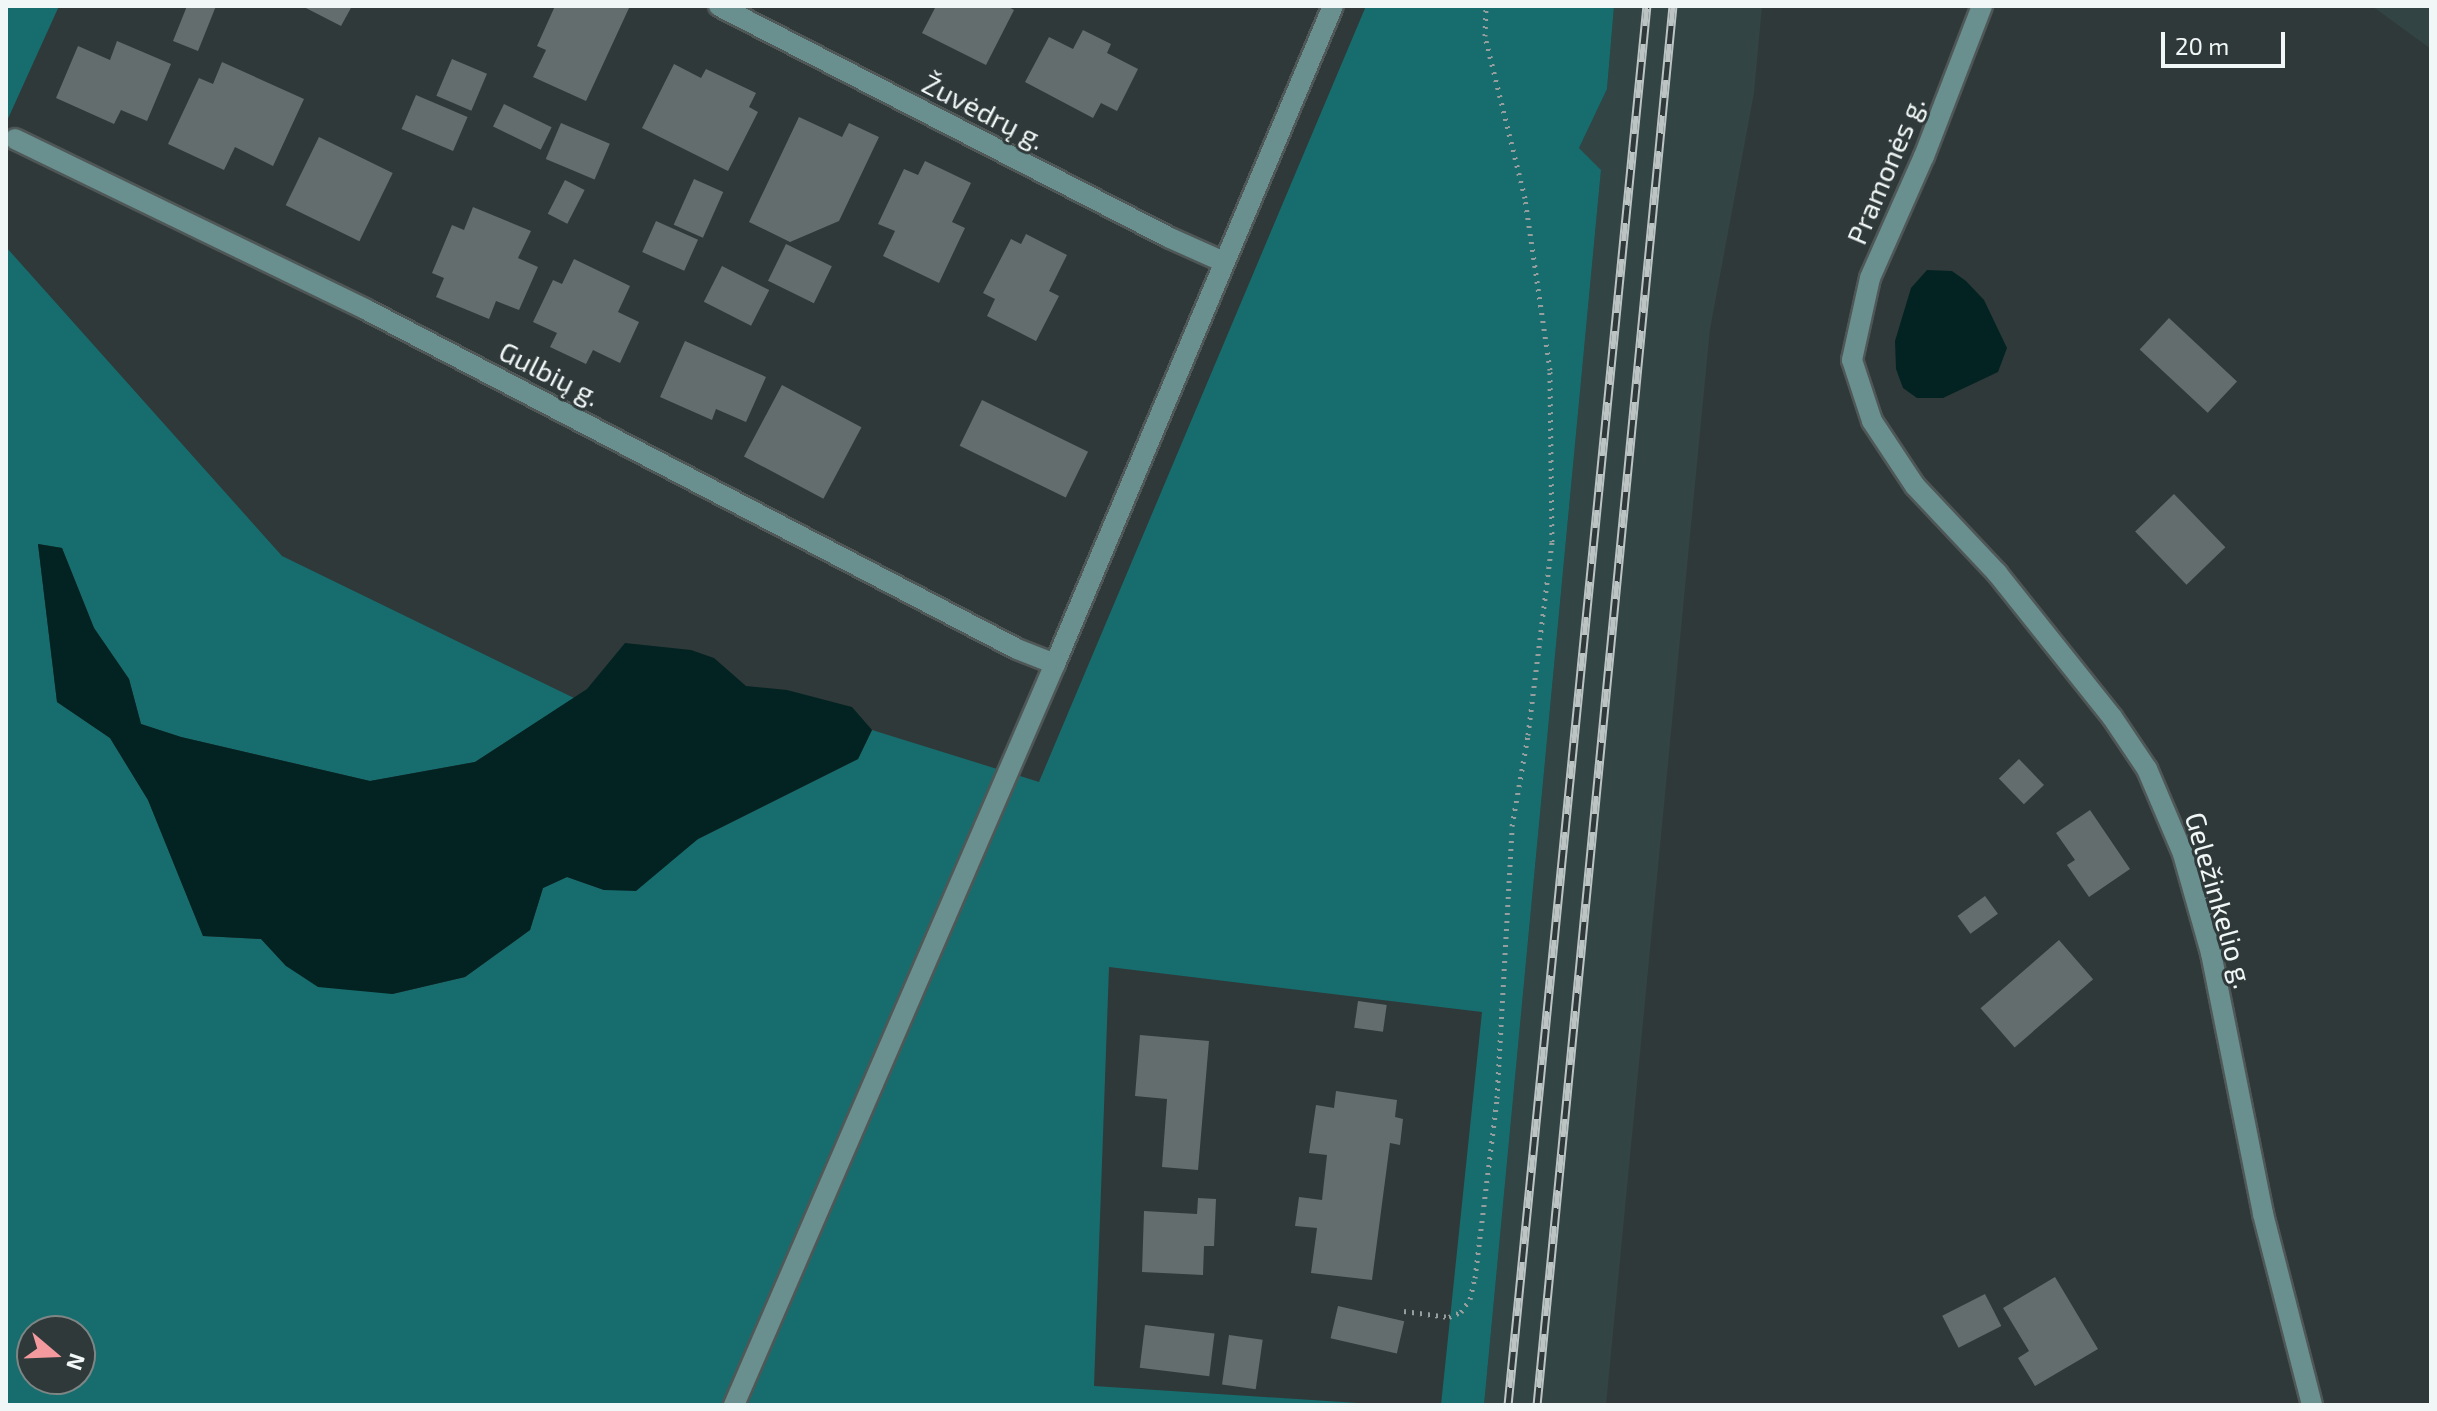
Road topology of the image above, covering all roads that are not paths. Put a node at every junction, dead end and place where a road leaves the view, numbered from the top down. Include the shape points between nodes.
1 (719, 6) edge
2 (1333, 6) edge
3 (1982, 6) edge
4 (15, 139) dead end
5 (1224, 262) junction
6 (1852, 360) joint
7 (1055, 664) junction
8 (734, 1405) edge
9 (2312, 1405) edge

1 - 5 street, Žuvėdrų g.
2 - 5 street
3 - 6 street, Pramonės g. via 1870,278
4 - 7 street, Gulbių g. via 365,309 1017,649
5 - 7 street
6 - 9 street, Geležinkelio g. via 1872,421 1915,486 1997,573 2147,769 2183,854 2211,953 2263,1214
7 - 8 street

